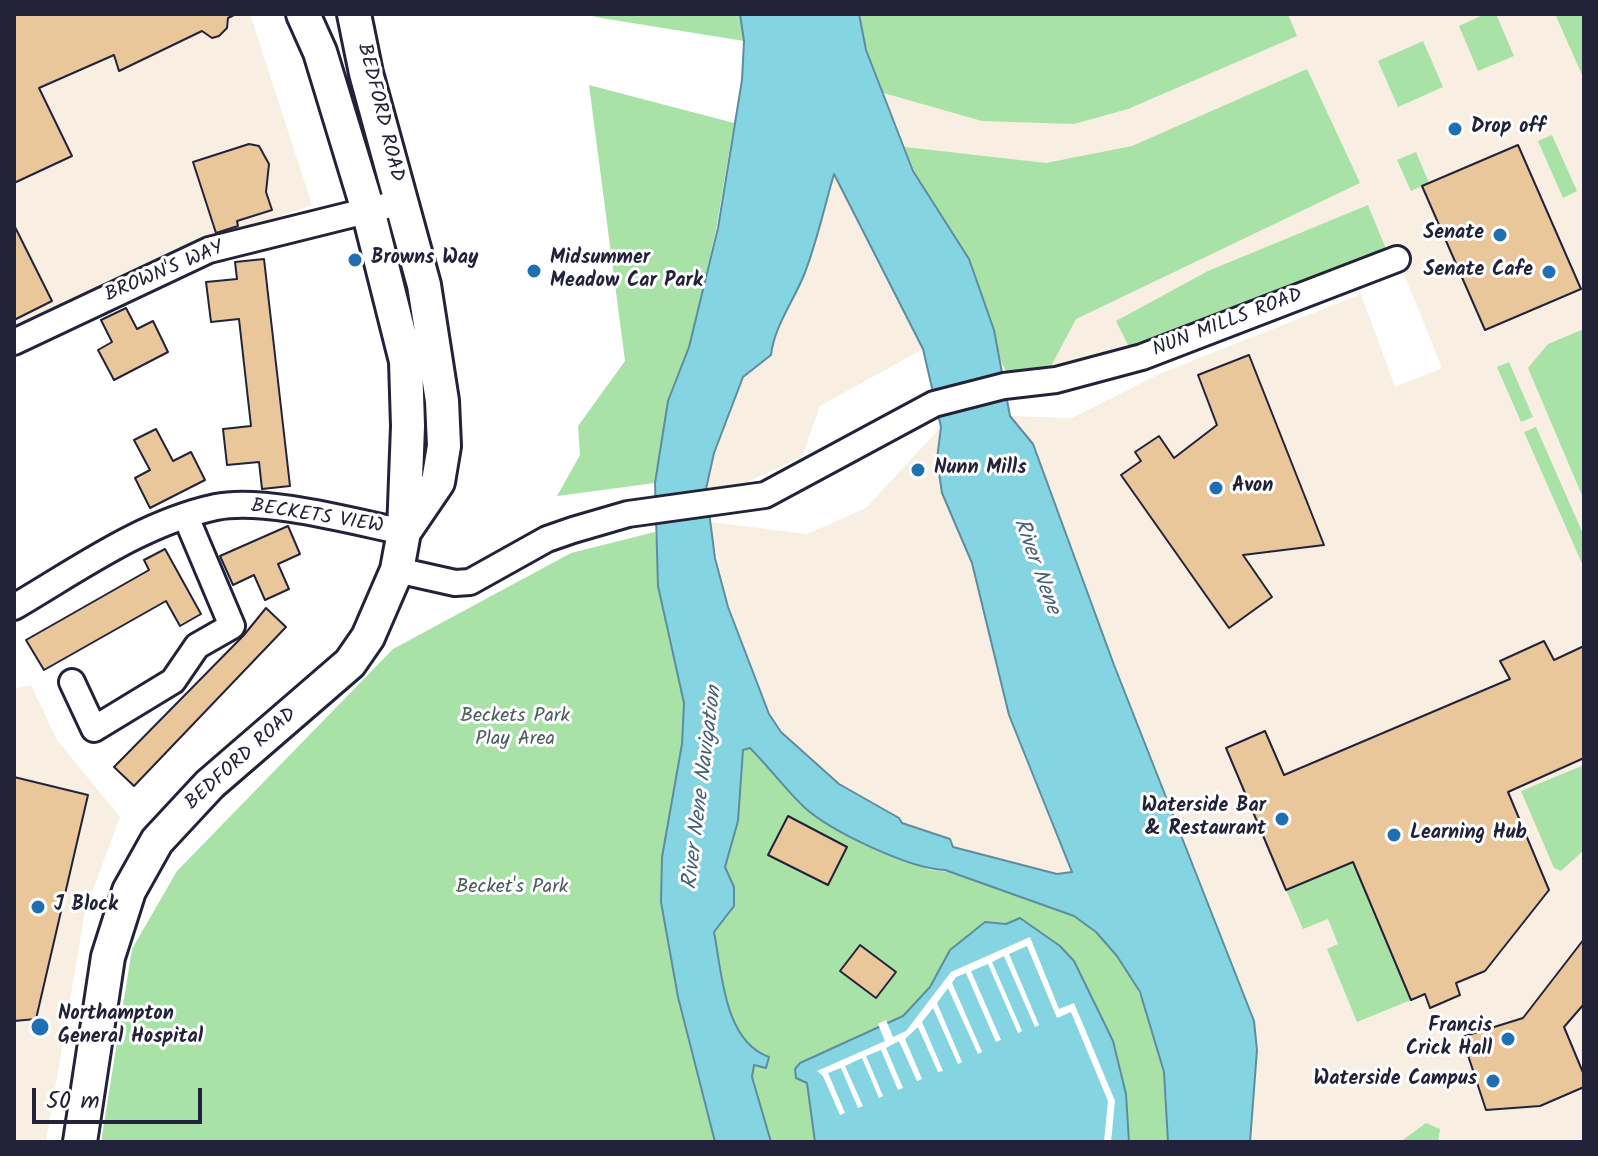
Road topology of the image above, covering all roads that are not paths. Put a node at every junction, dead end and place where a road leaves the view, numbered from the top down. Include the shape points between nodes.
1 (303, 14) edge
2 (354, 14) edge
3 (402, 202) junction
4 (368, 210) junction
5 (1397, 259) dead end
6 (14, 342) edge
7 (186, 517) junction
8 (404, 532) junction
9 (397, 570) junction
10 (14, 607) edge
11 (72, 682) dead end
12 (80, 1142) edge

1 - 4 main road, BEDFORD ROAD via 320,52
2 - 3 main road, BEDFORD ROAD
3 - 4 street, BROWN'S WAY
3 - 8 main road, BEDFORD ROAD via 424,285 444,446 438,482
4 - 6 street, BROWN'S WAY via 209,250
4 - 8 main road, BEDFORD ROAD via 406,361
5 - 9 street, NUN MILLS ROAD via 1142,357 934,404 765,495 628,514 547,539 470,582
7 - 8 street, BECKETS VIEW via 218,507 261,506
7 - 10 street, BECKETS VIEW via 141,532
7 - 11 street via 232,626 197,646 173,681 94,729
8 - 9 main road, BEDFORD ROAD
9 - 12 main road, BEDFORD ROAD via 368,637 350,663 210,784 157,841 129,891 108,957

